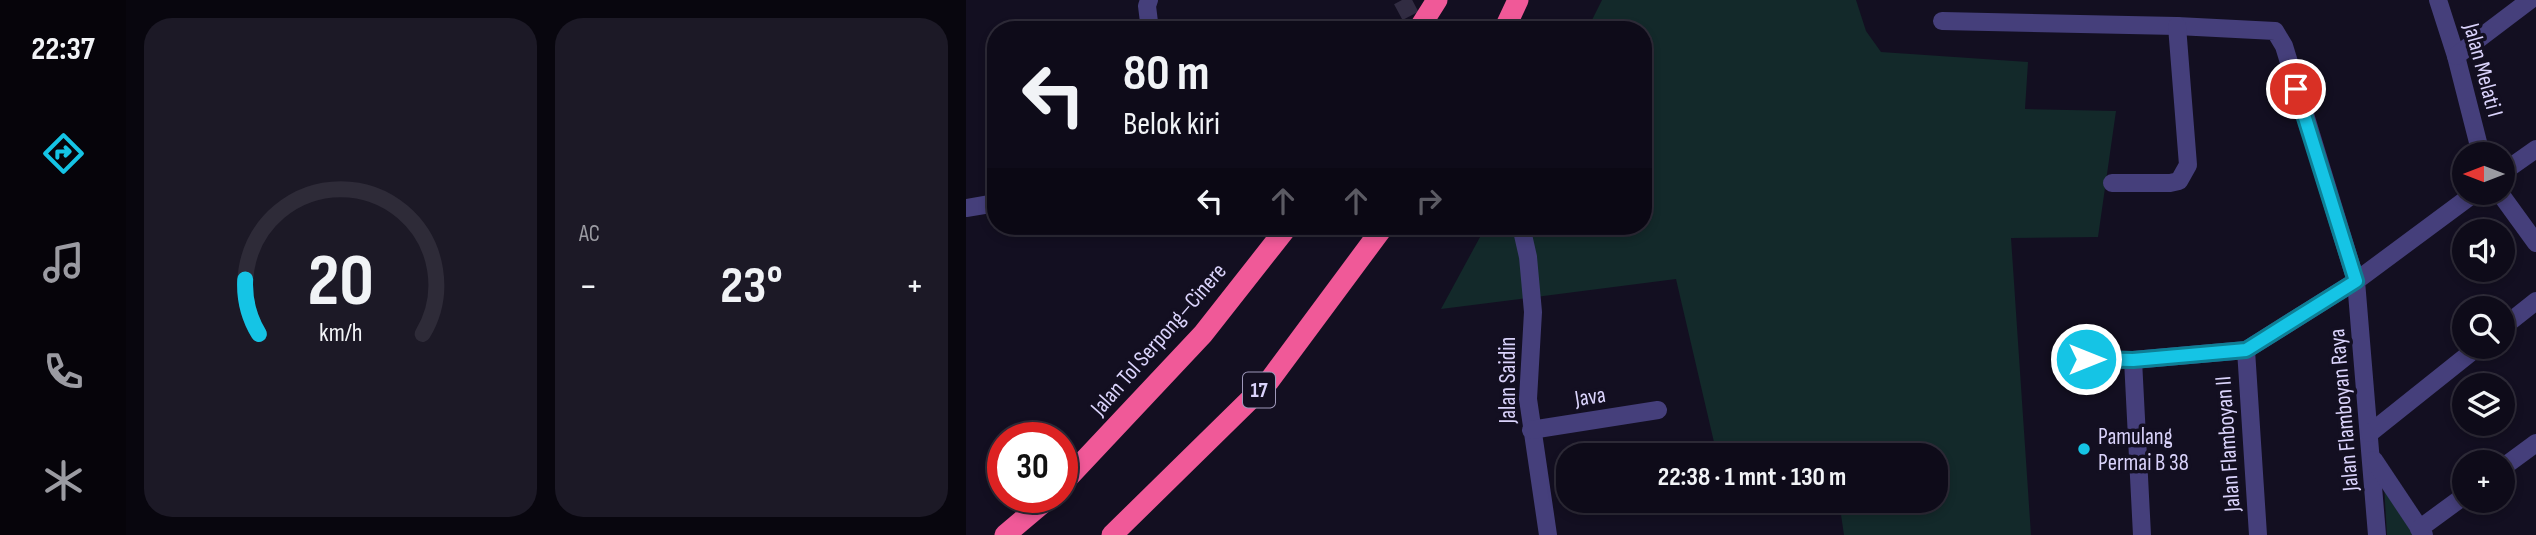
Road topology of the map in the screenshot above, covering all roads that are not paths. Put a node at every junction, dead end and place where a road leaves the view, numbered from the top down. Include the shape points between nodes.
1 (1149, 0) edge
2 (1437, 0) edge
3 (1518, 0) edge
4 (2438, 0) edge
5 (2530, 0) edge
6 (1149, 21) edge
7 (1424, 21) edge
8 (1508, 21) edge
9 (1942, 22) dead end
10 (2177, 26) junction
11 (2456, 57) junction
12 (2478, 142) edge
13 (2536, 149) edge
14 (2515, 164) edge
15 (2112, 183) dead end
16 (987, 204) edge
17 (2458, 205) edge
18 (2508, 205) edge
19 (966, 208) edge
20 (1281, 235) edge
21 (1377, 235) edge
22 (1523, 235) edge
23 (2536, 243) edge
24 (2356, 281) junction
25 (2536, 301) edge
26 (2515, 318) edge
27 (2246, 350) junction
28 (2086, 359) dead end
29 (2463, 359) edge
30 (2133, 360) junction
31 (1658, 411) dead end
32 (1531, 430) junction
33 (2370, 433) junction
34 (2536, 443) edge
35 (2372, 457) junction
36 (2515, 458) edge
37 (1078, 467) edge
38 (2452, 506) edge
39 (1031, 513) edge
40 (2422, 532) edge
41 (1005, 535) edge
42 (1112, 535) edge
43 (1548, 535) edge
44 (2142, 535) edge
45 (2258, 535) edge
46 (2377, 535) edge

1 - 6 street
2 - 7 highway
3 - 8 highway
4 - 11 street, Jalan Melati I
5 - 11 street
9 - 10 street
10 - 15 street via 2188,165 2179,181
10 - 24 street, Jalan Flamboyan Raya via 2275,31 2284,46
11 - 12 street, Jalan Melati I
13 - 14 street
16 - 19 street
17 - 24 street
18 - 23 street
20 - 37 highway, Jalan Tol Serpong–Cinere via 1203,334
21 - 42 highway, 17 via 1269,381
22 - 32 street, Jalan Saidin via 1533,313 1528,398
24 - 27 street
24 - 33 street, Jalan Flamboyan Raya
25 - 26 street
27 - 30 street
27 - 45 street, Jalan Flamboyan II
28 - 30 street
29 - 33 street
30 - 44 street
31 - 32 street, Java
32 - 43 street, Jalan Saidin
33 - 35 street, Jalan Flamboyan Raya
34 - 36 street
35 - 40 street
35 - 46 street, Jalan Flamboyan Raya
38 - 40 street
39 - 41 highway

